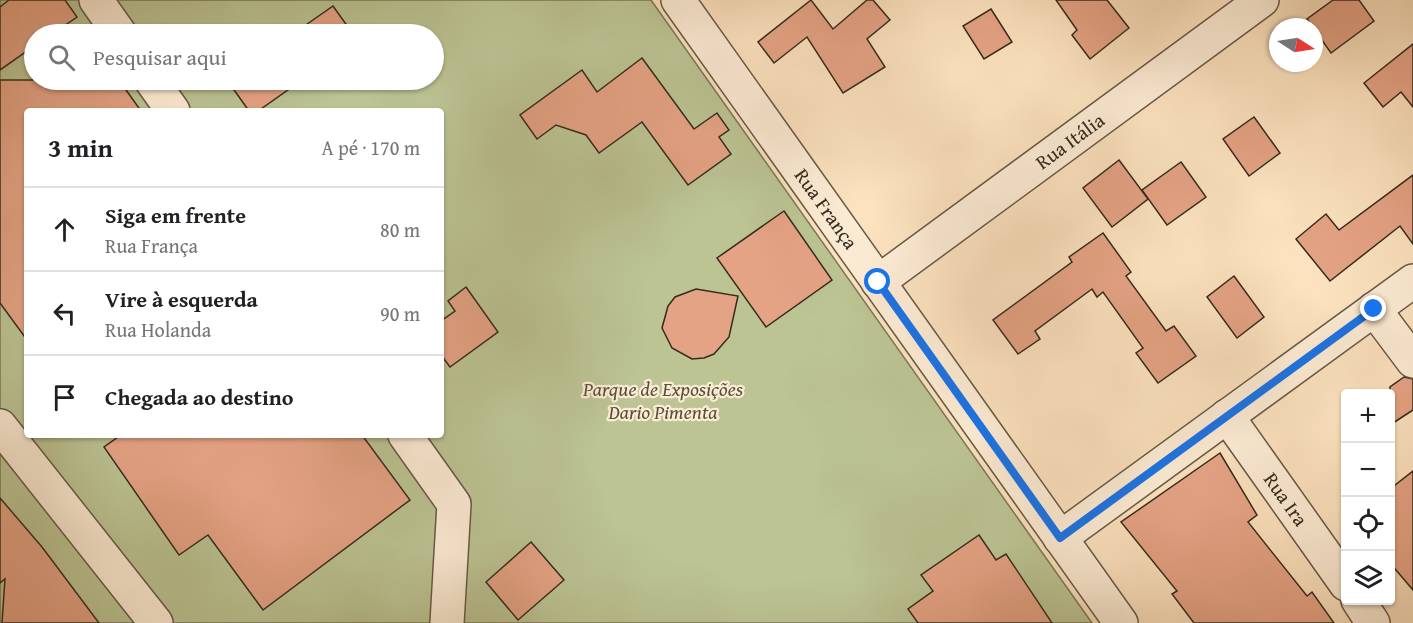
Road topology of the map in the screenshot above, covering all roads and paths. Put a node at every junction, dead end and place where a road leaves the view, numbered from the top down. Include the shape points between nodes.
1 (96, 0) edge
2 (1262, 0) edge
3 (686, 3) edge
4 (113, 24) edge
5 (158, 90) edge
6 (171, 108) edge
7 (1413, 280) edge
8 (878, 282) junction
9 (1374, 309) junction
10 (1413, 361) edge
11 (1227, 416) junction
12 (0, 426) edge
13 (407, 438) edge
14 (1060, 538) junction
15 (1341, 577) edge
16 (1361, 605) edge
17 (156, 623) edge
18 (447, 623) edge
19 (1121, 623) edge
20 (1374, 623) edge

1 - 4 street
2 - 8 street, Rua Itália
3 - 8 street, Rua França
5 - 6 street
7 - 9 street
8 - 14 street, Rua França
9 - 10 street
9 - 11 street
11 - 14 street
11 - 15 street, Rua Ira
12 - 17 street
13 - 18 street via 454,504
14 - 19 street, Rua França
16 - 20 street

